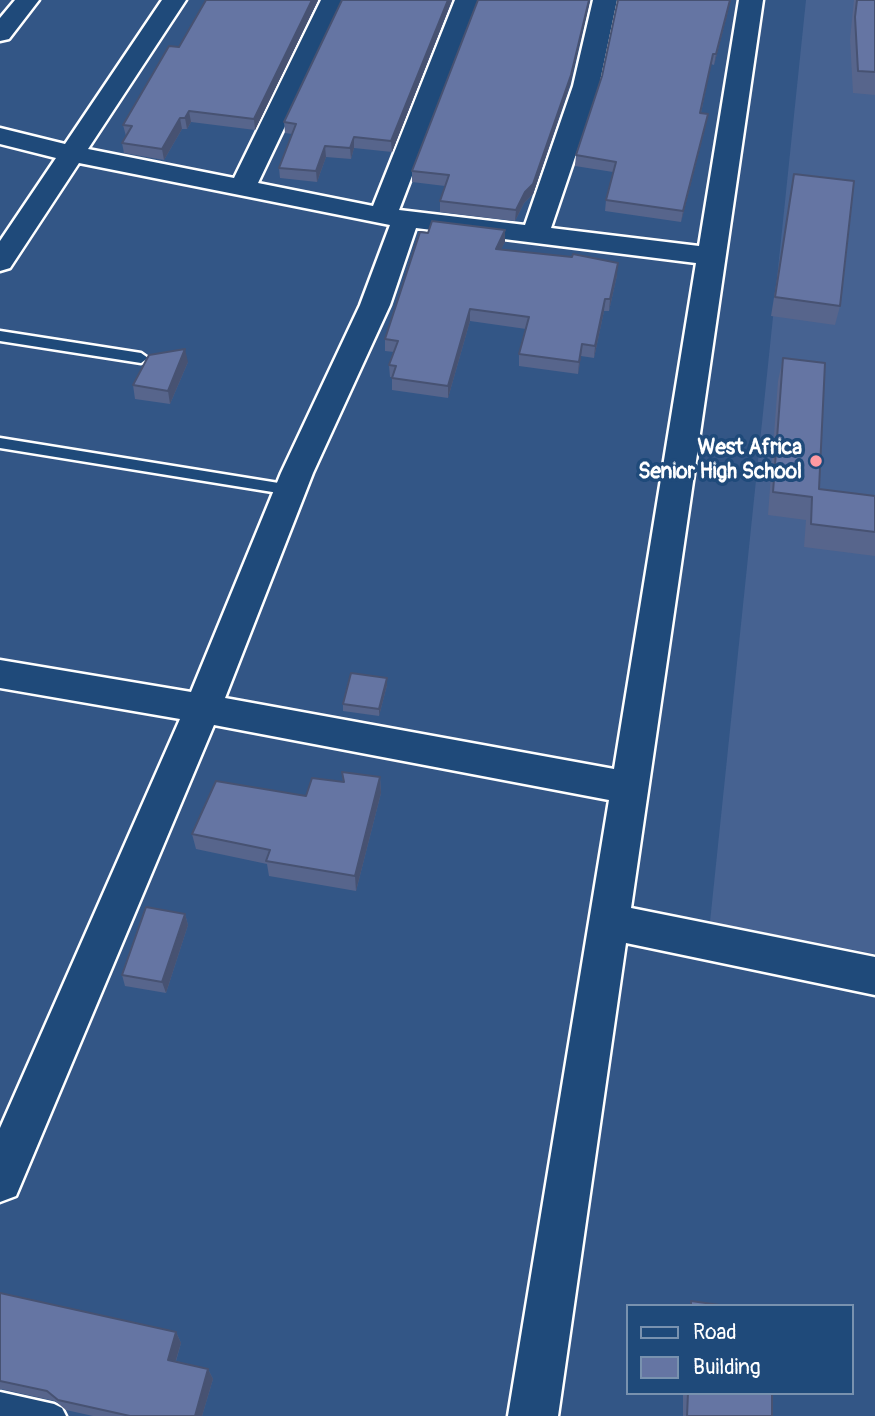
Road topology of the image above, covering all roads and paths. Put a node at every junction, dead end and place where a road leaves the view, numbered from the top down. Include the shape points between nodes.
1 (27, 0) edge
2 (174, 0) edge
3 (333, 0) edge
4 (467, 0) edge
5 (605, 0) edge
6 (751, 0) edge
7 (0, 34) edge
8 (0, 136) edge
9 (70, 153) junction
10 (242, 188) junction
11 (394, 218) junction
12 (535, 235) junction
13 (711, 256) junction
14 (0, 262) edge
15 (0, 336) edge
16 (141, 358) dead end
17 (0, 443) edge
18 (290, 490) junction
19 (0, 674) edge
20 (203, 708) junction
21 (629, 789) junction
22 (608, 921) junction
23 (875, 976) edge
24 (0, 1180) edge
25 (0, 1404) edge
26 (54, 1416) edge
27 (533, 1416) edge

1 - 7 street
2 - 9 street
3 - 10 street
4 - 11 street
5 - 12 street via 586,86
6 - 13 street
8 - 9 street
9 - 10 street
9 - 14 street
10 - 11 street
11 - 12 street
11 - 18 street via 375,305
12 - 13 street
13 - 21 street
15 - 16 lane
17 - 18 lane
18 - 20 street
19 - 20 street
20 - 21 street
20 - 24 street
21 - 22 street
22 - 23 street
22 - 27 street
25 - 26 lane

